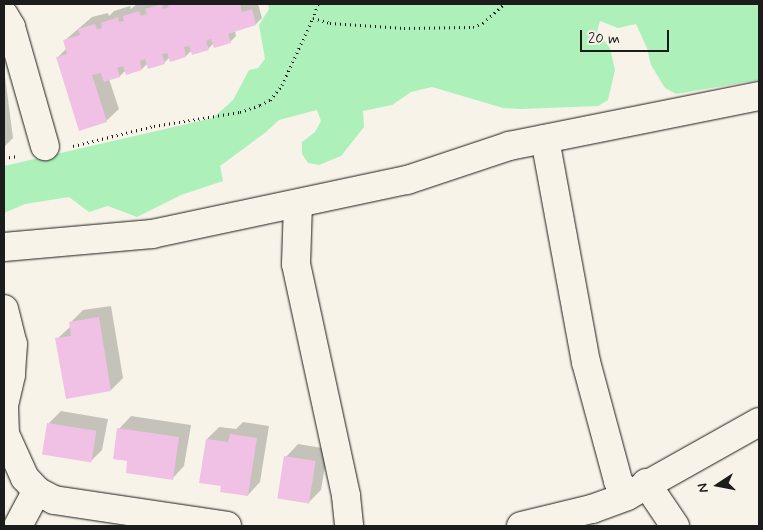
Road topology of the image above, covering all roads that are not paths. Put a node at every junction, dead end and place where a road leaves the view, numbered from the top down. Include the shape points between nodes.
1 (4, 15) edge
2 (759, 96) edge
3 (545, 139) junction
4 (55, 147) road end
5 (298, 204) junction
6 (4, 247) edge
7 (4, 309) edge
8 (759, 422) edge
9 (637, 489) junction
10 (37, 491) junction
11 (18, 526) edge
12 (227, 526) edge
13 (349, 526) edge
14 (521, 526) edge
15 (675, 526) edge

1 - 4 street via 12,27
2 - 3 street
3 - 5 street via 509,146 408,180
3 - 9 street via 586,362 618,481
5 - 6 street via 152,234
5 - 13 street via 296,264 346,496
7 - 10 street via 12,344 11,375 4,406 5,434 25,478
8 - 9 street
9 - 14 street via 592,509
9 - 15 street
10 - 11 street
10 - 12 street via 54,500

